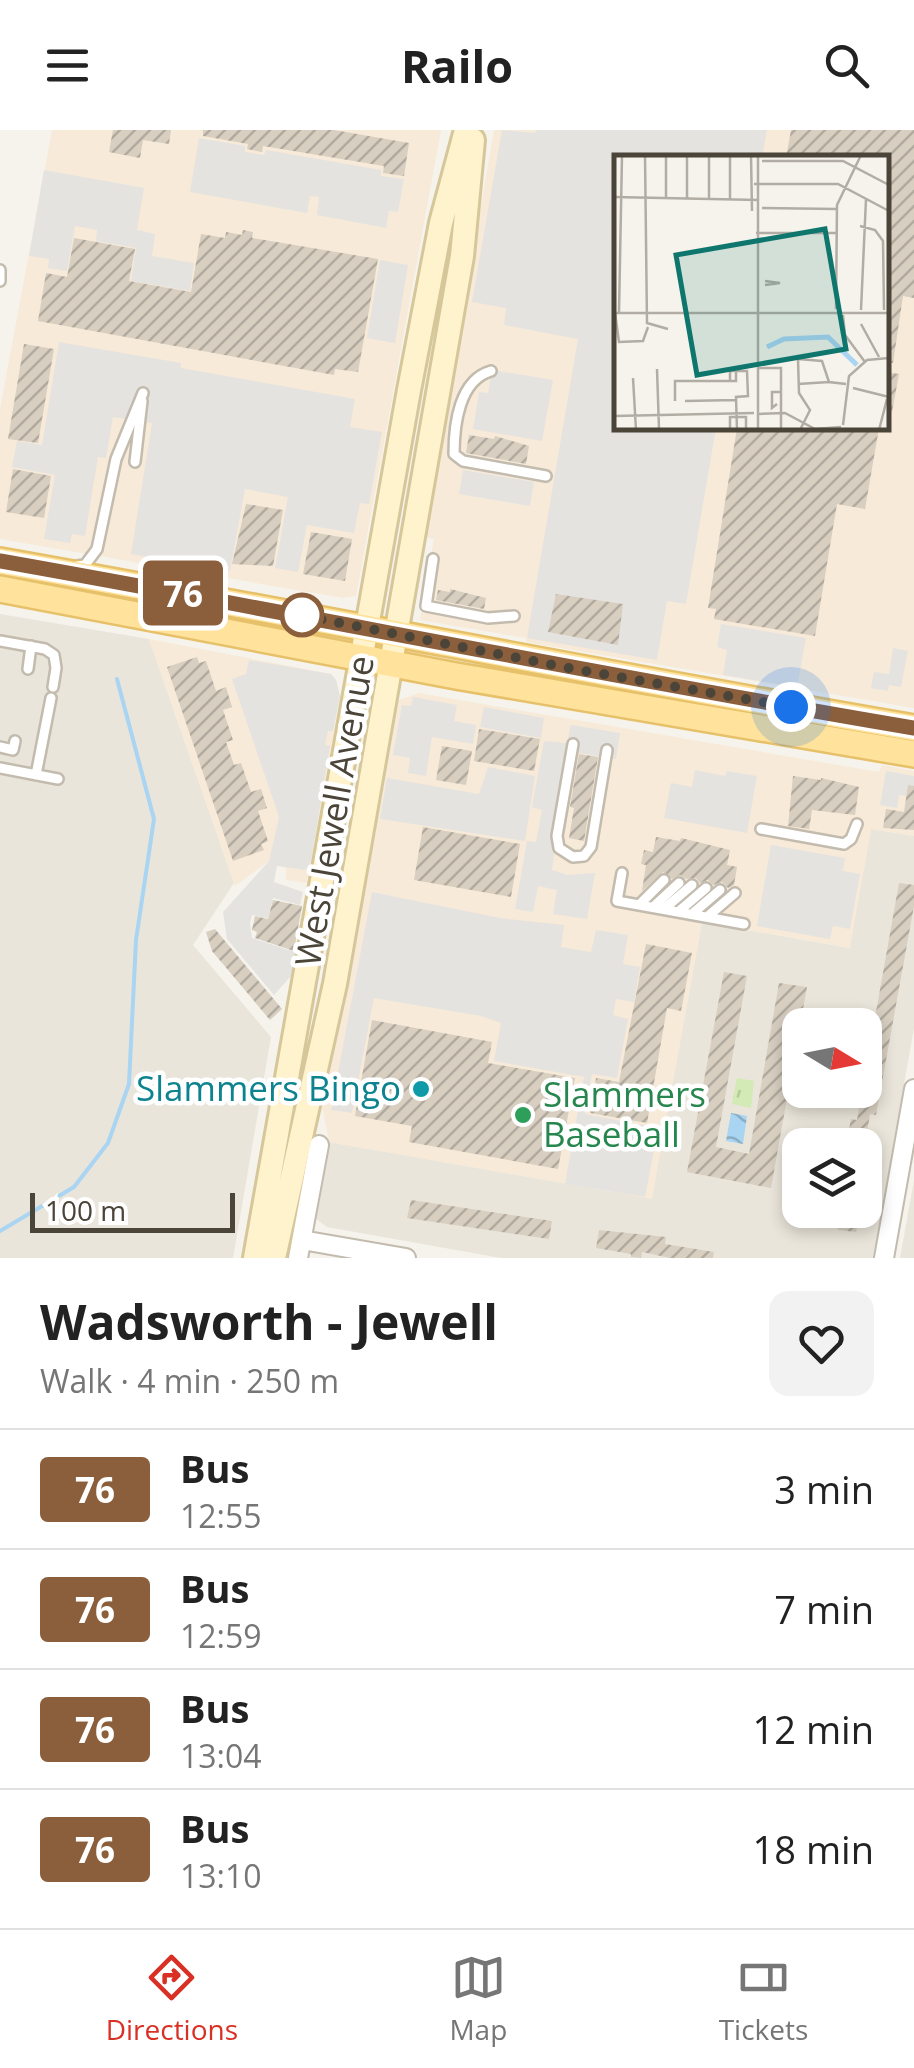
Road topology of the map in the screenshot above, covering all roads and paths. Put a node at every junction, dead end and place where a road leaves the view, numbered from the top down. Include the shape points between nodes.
1 (466, 130) edge
2 (474, 130) edge
3 (0, 270) edge
4 (0, 280) edge
5 (491, 371) dead end
6 (136, 462) dead end
7 (546, 476) dead end
8 (433, 559) dead end
9 (0, 561) edge
10 (42, 568) junction
11 (0, 589) edge
12 (514, 616) dead end
13 (366, 628) junction
14 (396, 634) junction
15 (0, 642) edge
16 (32, 646) junction
17 (361, 658) junction
18 (390, 663) junction
19 (28, 669) dead end
20 (914, 728) edge
21 (15, 741) dead end
22 (573, 744) dead end
23 (0, 748) edge
24 (607, 750) dead end
25 (914, 754) edge
26 (0, 768) edge
27 (36, 775) junction
28 (58, 779) dead end
29 (858, 824) dead end
30 (760, 829) dead end
31 (622, 872) dead end
32 (664, 880) dead end
33 (679, 883) dead end
34 (692, 885) dead end
35 (706, 888) dead end
36 (720, 890) dead end
37 (735, 893) dead end
38 (639, 905) junction
39 (652, 907) junction
40 (664, 909) junction
41 (678, 912) junction
42 (692, 914) junction
43 (707, 917) junction
44 (744, 924) dead end
45 (914, 1088) edge
46 (319, 1145) dead end
47 (300, 1249) edge
48 (256, 1258) edge
49 (274, 1258) edge
50 (406, 1258) edge
51 (884, 1258) edge

1 - 13 main road, West Jewell Avenue via 438,237
2 - 14 main road, West Jewell Avenue via 464,243
3 - 4 lane
5 - 7 lane via 468,386 454,454
6 - 10 lane via 143,393 116,459 92,559
8 - 12 lane via 426,606
9 - 10 main road
10 - 13 main road
11 - 17 main road
13 - 14 main road
13 - 17 main road, West Jewell Avenue
14 - 18 main road, West Jewell Avenue
14 - 20 main road
15 - 16 lane
16 - 19 lane
16 - 27 lane via 54,655 56,668
17 - 18 main road
17 - 48 main road, West Jewell Avenue
18 - 25 main road
18 - 49 main road, West Jewell Avenue via 335,984
21 - 23 lane via 14,750
22 - 24 lane via 556,836 559,848 573,857 591,847
26 - 27 lane
27 - 28 lane
29 - 30 lane via 844,844
31 - 38 lane via 617,901
32 - 38 lane
33 - 39 lane
34 - 40 lane
35 - 41 lane
36 - 42 lane
37 - 43 lane
38 - 39 lane
39 - 40 lane
40 - 41 lane
41 - 42 lane
42 - 43 lane
43 - 44 lane
45 - 51 street
46 - 47 street
47 - 50 street

